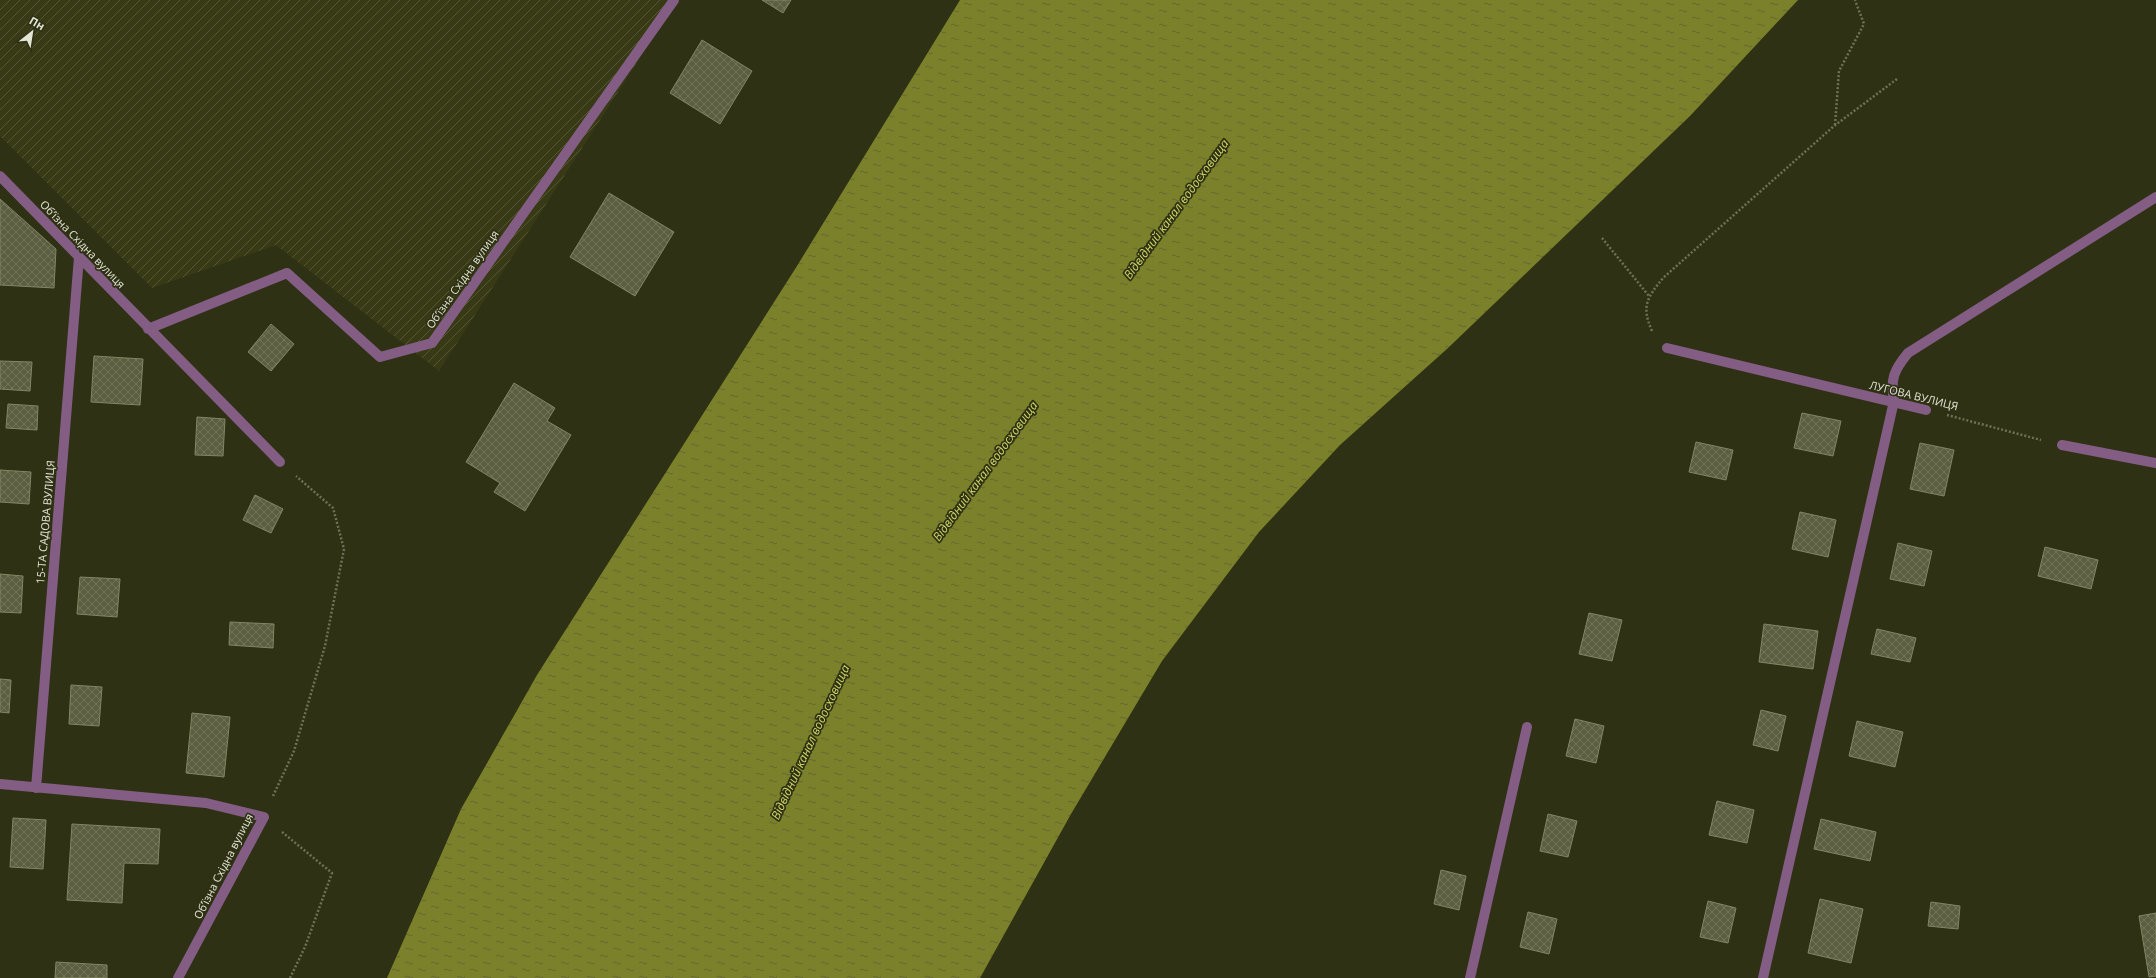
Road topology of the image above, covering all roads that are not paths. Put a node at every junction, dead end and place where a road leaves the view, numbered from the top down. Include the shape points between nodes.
1 (674, 0) edge
2 (0, 176) edge
3 (2156, 197) edge
4 (78, 257) junction
5 (148, 329) junction
6 (1667, 348) road end
7 (1894, 401) junction
8 (1926, 410) road end
9 (2062, 445) road end
10 (280, 462) road end
11 (2156, 463) edge
12 (1527, 727) dead end
13 (0, 784) edge
14 (36, 788) junction
15 (178, 978) edge
16 (1470, 978) edge
17 (1763, 978) edge

1 - 5 street, Обʼїзна Східна вулиця via 432,343 380,357 287,273
2 - 4 street, Обʼїзна Східна вулиця
3 - 7 street via 1908,353 1896,368 1891,385
4 - 5 street, Обʼїзна Східна вулиця
4 - 14 street, 15-ТА САДОВА ВУЛИЦЯ
5 - 10 street, Обʼїзна Східна вулиця
6 - 7 street, ЛУГОВА ВУЛИЦЯ
7 - 8 street, ЛУГОВА ВУЛИЦЯ
7 - 17 street
9 - 11 street
12 - 16 street
13 - 14 street, Обʼїзна Східна вулиця
14 - 15 street, Обʼїзна Східна вулиця via 206,803 264,816

